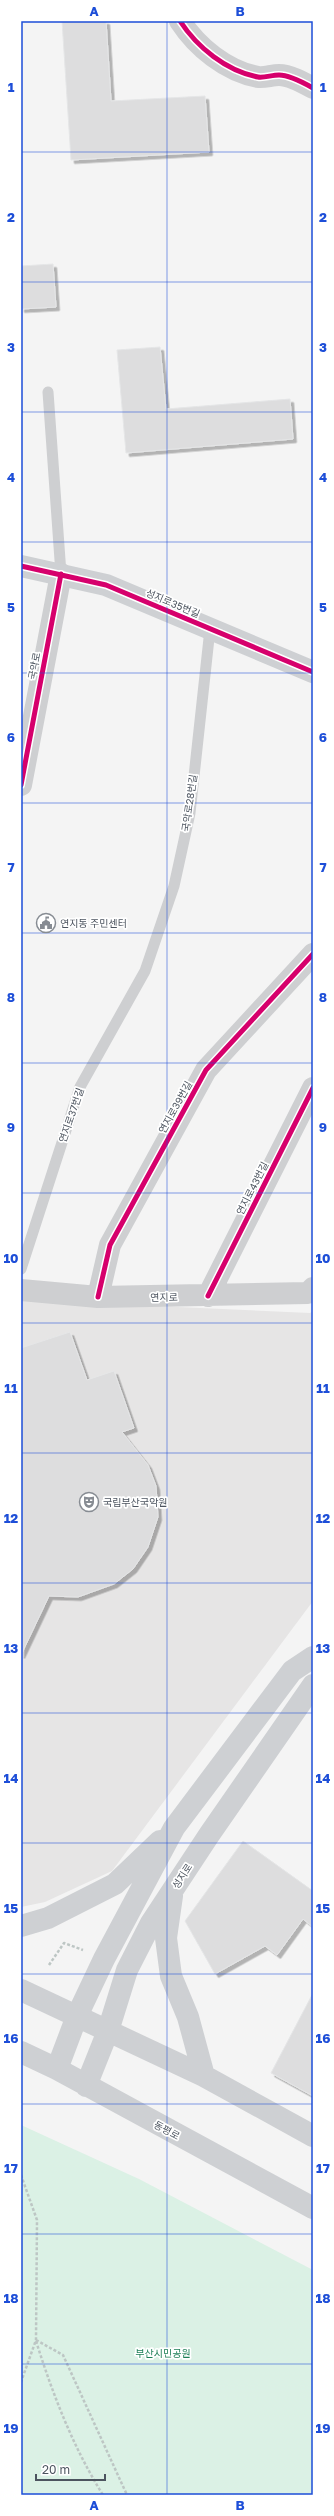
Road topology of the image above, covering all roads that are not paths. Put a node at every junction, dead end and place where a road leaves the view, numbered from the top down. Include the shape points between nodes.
1 (180, 21) edge
2 (313, 88) edge
3 (48, 392) dead end
4 (21, 566) edge
5 (61, 574) junction
6 (210, 629) junction
7 (313, 672) edge
8 (21, 785) edge
9 (313, 954) edge
10 (145, 971) joint
11 (313, 1088) edge
12 (21, 1269) edge
13 (21, 1290) edge
14 (310, 1291) edge
15 (208, 1296) junction
16 (98, 1297) junction
17 (313, 1657) edge
18 (313, 1685) edge
19 (174, 1828) junction
20 (172, 1891) junction
21 (21, 1926) edge
22 (21, 1990) edge
23 (77, 2016) junction
24 (108, 2031) junction
25 (21, 2052) edge
26 (57, 2069) junction
27 (204, 2076) junction
28 (86, 2086) junction
29 (313, 2136) edge
30 (313, 2208) edge

1 - 2 street via 205,52 231,66 258,77 281,75
3 - 5 lane
4 - 5 main road, 성지로35번길
5 - 6 main road, 성지로35번길 via 106,584
5 - 8 street, 국악로
6 - 7 main road, 성지로35번길
6 - 10 lane, 국악로28번길 via 190,813 174,886
9 - 16 street, 연지로39번길 via 206,1070 110,1244
10 - 12 lane, 연지로37번길 via 80,1087
11 - 15 street, 연지로43번길
13 - 16 street, 연지로
14 - 15 street, 연지로
15 - 16 street, 연지로
17 - 19 main road via 292,1671
18 - 20 main road, 성지로
19 - 21 main road via 115,1884 48,1918
19 - 23 main road via 104,1959
20 - 24 main road, 성지로 via 150,1923 128,1970
20 - 27 main road via 166,1938 171,1976 188,2017
22 - 23 main road
23 - 24 main road
23 - 26 main road
24 - 27 main road
24 - 28 main road, 성지로
25 - 26 main road, 동평로
26 - 28 main road, 동평로
27 - 29 main road
28 - 30 main road, 동평로

